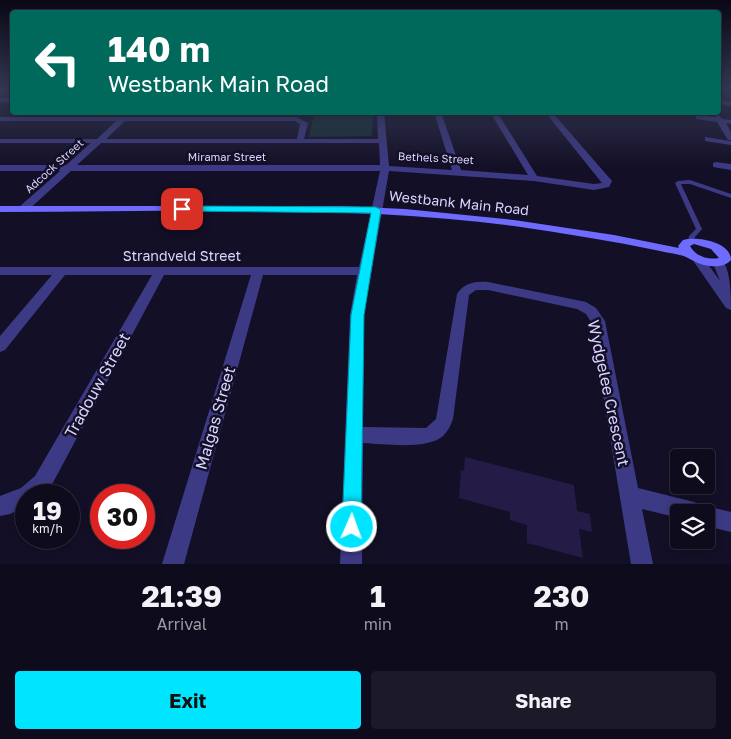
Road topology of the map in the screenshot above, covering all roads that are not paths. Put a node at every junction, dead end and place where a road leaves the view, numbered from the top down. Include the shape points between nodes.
1 (380, 115) edge
2 (438, 115) edge
3 (495, 115) edge
4 (551, 115) edge
5 (718, 115) edge
6 (699, 116) dead end
7 (0, 119) edge
8 (123, 119) junction
9 (720, 120) junction
10 (731, 122) edge
11 (731, 138) edge
12 (708, 139) dead end
13 (0, 141) edge
14 (99, 141) junction
15 (300, 141) junction
16 (383, 141) junction
17 (731, 143) edge
18 (716, 165) dead end
19 (731, 167) edge
20 (0, 168) edge
21 (68, 168) junction
22 (385, 168) junction
23 (457, 172) junction
24 (486, 174) junction
25 (538, 178) junction
26 (487, 184) dead end
27 (590, 186) junction
28 (541, 190) dead end
29 (731, 196) edge
30 (592, 197) dead end
31 (0, 209) edge
32 (23, 209) junction
33 (376, 210) junction
34 (691, 249) junction
35 (726, 258) edge
36 (0, 271) edge
37 (62, 271) junction
38 (160, 271) junction
39 (258, 271) junction
40 (364, 271) junction
41 (0, 346) edge
42 (354, 435) junction
43 (41, 484) edge
44 (630, 496) junction
45 (15, 502) edge
46 (0, 506) edge
47 (670, 506) edge
48 (715, 518) edge
49 (731, 522) edge
50 (173, 564) edge
51 (351, 564) edge
52 (642, 564) edge

1 - 16 street
2 - 23 street
3 - 25 street
4 - 27 street via 607,181 603,186
5 - 9 street
6 - 9 street
7 - 8 street
8 - 14 street, Adcock Street
8 - 15 street via 296,119 304,123
9 - 10 street
9 - 11 street
12 - 17 street
13 - 14 street
14 - 15 street
14 - 21 street, Adcock Street
15 - 16 street
16 - 22 street
18 - 19 street
20 - 21 street, Miramar Street
21 - 22 street, Miramar Street
21 - 32 street, Adcock Street
22 - 23 street, Bethels Street
22 - 33 street
23 - 24 street, Bethels Street
24 - 25 street, Bethels Street
24 - 26 street, Bethels Street
25 - 27 street, Bethels Street
25 - 28 street
27 - 30 street
29 - 34 lane via 690,182 678,183 699,229 692,236
31 - 32 street, Westbank Main Road
32 - 33 street, Westbank Main Road
33 - 34 street, Westbank Main Road via 469,217
33 - 40 street
34 - 35 street
34 - 35 street via 700,241 716,247
34 - 35 street via 731,305
36 - 37 street, Strandveld Street
37 - 38 street, Strandveld Street
37 - 41 street
38 - 39 street, Strandveld Street
38 - 43 street, Tradouw Street
39 - 40 street, Strandveld Street
39 - 50 street, Malgas Street
40 - 42 street via 357,315
42 - 44 street, Wydgelee Crescent via 426,436 442,425 463,294 470,288 481,285 575,303 586,307 597,318
42 - 51 street
44 - 47 street
44 - 52 street, Wydgelee Crescent
45 - 46 street, Tradouw Street
48 - 49 street

